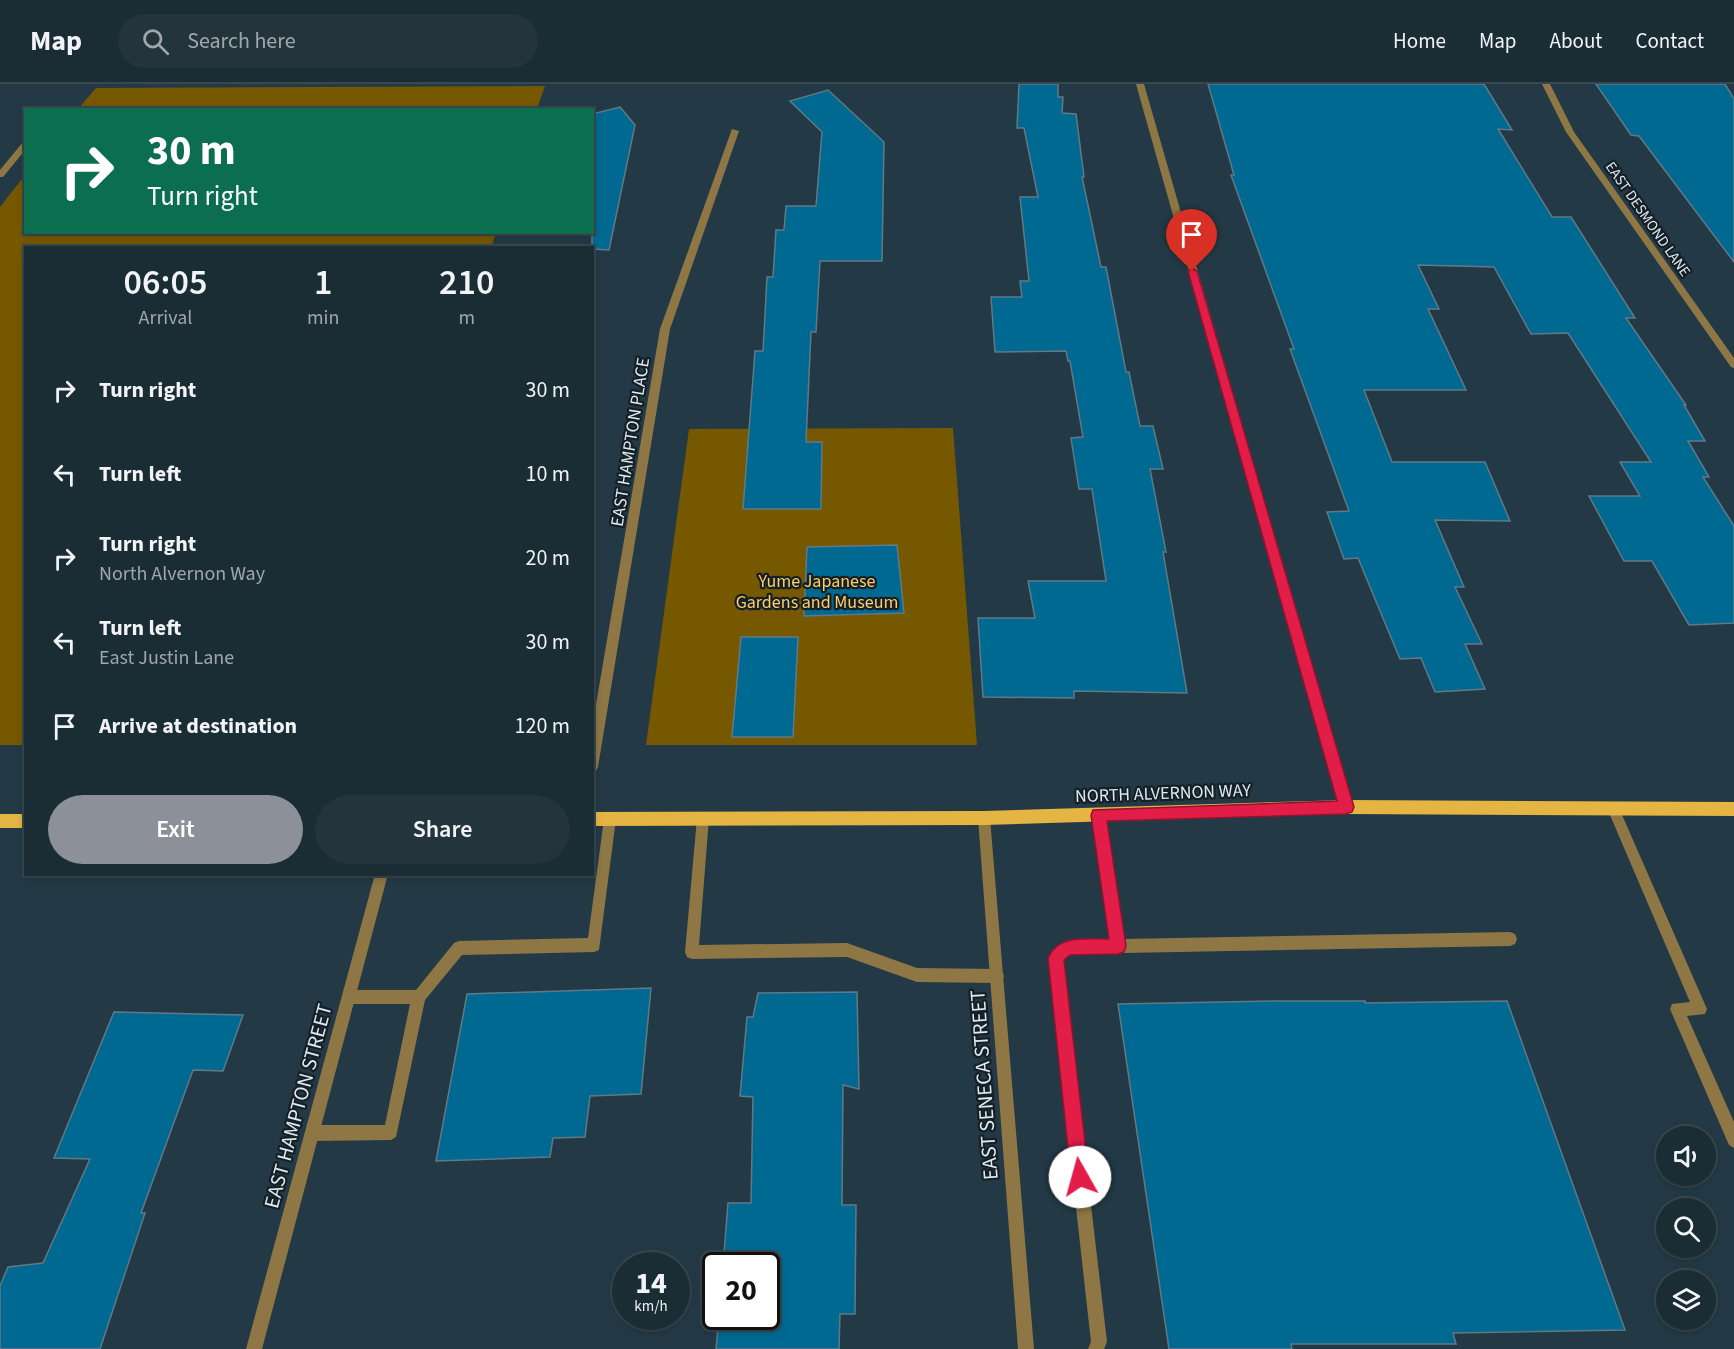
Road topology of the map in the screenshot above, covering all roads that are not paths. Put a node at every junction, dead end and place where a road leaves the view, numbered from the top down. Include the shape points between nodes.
1 (1140, 84) edge
2 (1546, 84) edge
3 (735, 131) dead end
4 (24, 146) edge
5 (0, 175) edge
6 (1734, 365) edge
7 (594, 755) edge
8 (1346, 807) junction
9 (1613, 808) junction
10 (1734, 809) edge
11 (1099, 815) junction
12 (703, 818) junction
13 (984, 818) junction
14 (594, 819) edge
15 (610, 819) junction
16 (0, 821) edge
17 (24, 821) edge
18 (381, 876) edge
19 (1510, 939) dead end
20 (1118, 946) junction
21 (997, 976) junction
22 (349, 997) junction
23 (419, 997) junction
24 (313, 1133) junction
25 (1734, 1140) edge
26 (254, 1349) edge
27 (1026, 1349) edge
28 (1096, 1349) edge

1 - 8 street
2 - 6 street, EAST DESMOND LANE via 1570,132
3 - 7 street, EAST HAMPTON PLACE via 665,329
4 - 5 street
8 - 9 main road, NORTH ALVERNON WAY
8 - 11 main road, NORTH ALVERNON WAY
9 - 10 main road, NORTH ALVERNON WAY
9 - 25 street via 1701,1009 1677,1009
11 - 13 main road, NORTH ALVERNON WAY
11 - 20 street
12 - 13 main road, NORTH ALVERNON WAY
12 - 15 main road, NORTH ALVERNON WAY
12 - 21 street via 692,952 847,950 917,975
13 - 21 street, EAST SENECA STREET
14 - 15 main road, NORTH ALVERNON WAY
15 - 23 street via 594,945 459,948
16 - 17 main road
18 - 22 street, EAST HAMPTON STREET
19 - 20 street
20 - 28 street via 1070,947 1060,951 1056,958 1099,1342
21 - 27 street, EAST SENECA STREET
22 - 23 street
22 - 24 street, EAST HAMPTON STREET
23 - 24 street via 391,1132
24 - 26 street, EAST HAMPTON STREET

